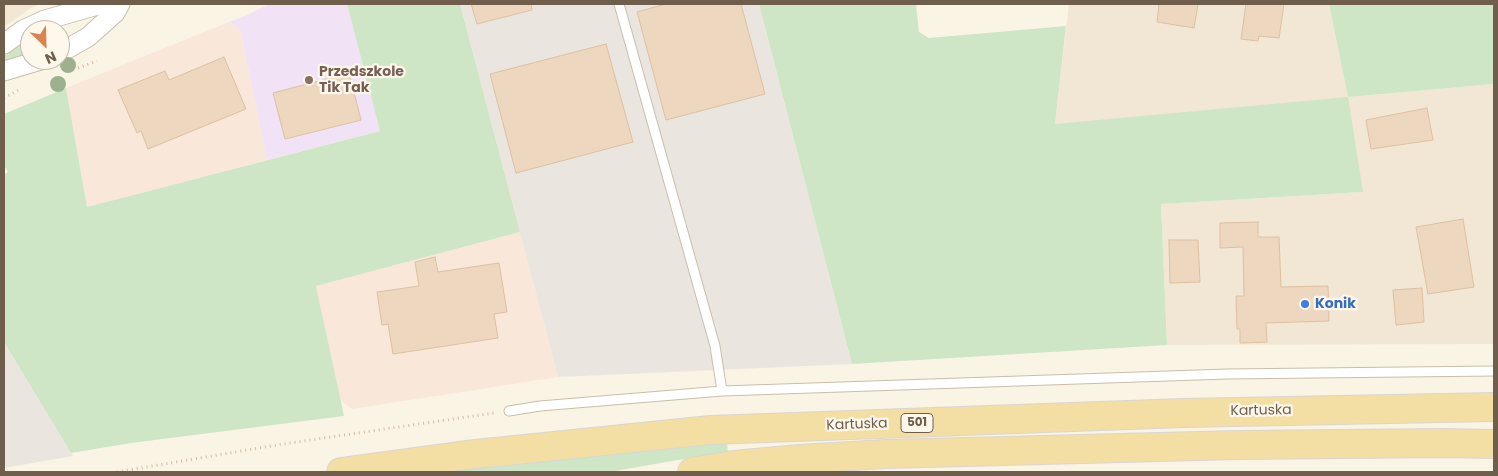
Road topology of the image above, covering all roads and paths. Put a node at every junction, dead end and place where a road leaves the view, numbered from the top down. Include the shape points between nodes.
1 (101, 4) edge
2 (120, 4) edge
3 (619, 4) edge
4 (4, 44) edge
5 (70, 48) edge
6 (20, 66) edge
7 (4, 71) edge
8 (1494, 371) edge
9 (722, 391) junction
10 (1494, 407) edge
11 (509, 410) joint
12 (1494, 444) edge
13 (117, 472) edge
14 (341, 472) edge
15 (692, 472) edge

1 - 4 street via 44,20
2 - 5 street via 115,13 88,38
3 - 9 lane via 715,346
6 - 7 street
8 - 9 lane via 1228,374
9 - 11 lane
10 - 14 main road, Kartuska / 501 via 1184,413 711,430 466,455
11 - 13 path
12 - 15 main road, 501 via 1238,445 886,454 744,464

